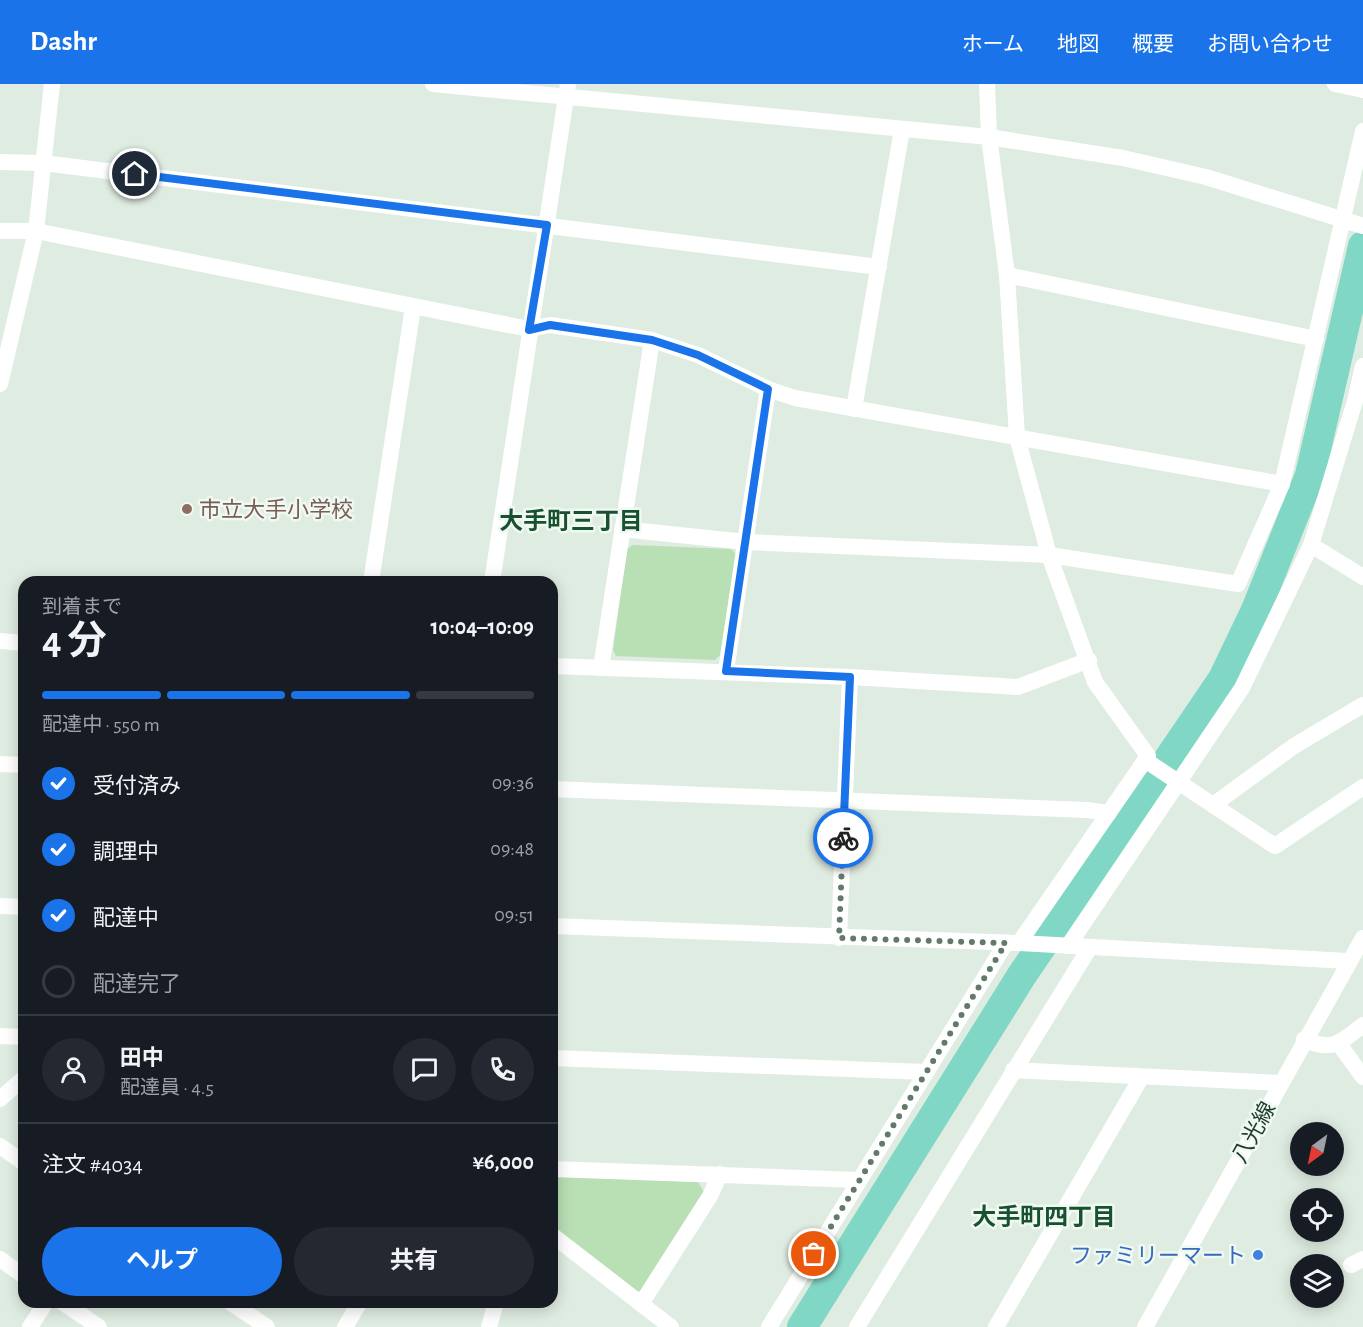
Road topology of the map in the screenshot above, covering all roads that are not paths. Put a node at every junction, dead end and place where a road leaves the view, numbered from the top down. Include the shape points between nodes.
1 (52, 84) edge
2 (433, 84) edge
3 (987, 84) edge
4 (1335, 84) edge
5 (566, 90) edge
6 (1363, 90) edge
7 (902, 129) junction
8 (1363, 131) edge
9 (989, 137) junction
10 (0, 162) edge
11 (43, 163) junction
12 (1352, 222) edge
13 (547, 225) junction
14 (0, 231) edge
15 (36, 231) junction
16 (879, 267) junction
17 (1007, 274) junction
18 (413, 307) junction
19 (529, 330) junction
20 (1316, 339) junction
21 (652, 340) junction
22 (1363, 366) edge
23 (0, 384) edge
24 (768, 389) junction
25 (1359, 404) edge
26 (854, 409) junction
27 (1017, 437) junction
28 (1282, 484) junction
29 (622, 529) junction
30 (746, 542) junction
31 (1311, 545) junction
32 (1049, 555) junction
33 (372, 576) edge
34 (493, 576) edge
35 (1363, 578) edge
36 (0, 642) edge
37 (18, 643) edge
38 (1089, 660) junction
39 (558, 666) edge
40 (601, 668) junction
41 (726, 671) junction
42 (850, 677) junction
43 (1363, 705) edge
44 (1149, 762) junction
45 (0, 764) edge
46 (18, 765) edge
47 (1175, 780) junction
48 (1363, 787) edge
49 (558, 789) edge
50 (845, 800) junction
51 (1214, 805) junction
52 (1108, 813) junction
53 (0, 906) edge
54 (18, 907) edge
55 (558, 926) edge
56 (839, 938) junction
57 (1363, 938) edge
58 (1013, 943) junction
59 (1068, 946) junction
60 (1090, 947) junction
61 (1348, 961) junction
62 (1363, 1025) edge
63 (0, 1036) edge
64 (18, 1037) edge
65 (1304, 1039) junction
66 (1338, 1044) junction
67 (558, 1058) edge
68 (1013, 1070) junction
69 (926, 1072) junction
70 (1363, 1077) edge
71 (1141, 1078) junction
72 (18, 1083) edge
73 (1280, 1083) junction
74 (0, 1099) edge
75 (0, 1146) edge
76 (18, 1159) edge
77 (558, 1168) edge
78 (720, 1173) junction
79 (859, 1180) junction
80 (558, 1240) edge
81 (0, 1259) edge
82 (18, 1272) edge
83 (641, 1304) junction
84 (42, 1308) edge
85 (71, 1308) edge
86 (239, 1308) edge
87 (356, 1308) edge
88 (494, 1308) edge
89 (859, 1326) edge
90 (30, 1327) edge
91 (99, 1327) edge
92 (267, 1327) edge
93 (345, 1327) edge
94 (489, 1327) edge
95 (671, 1327) edge
96 (769, 1327) edge
97 (996, 1327) edge
98 (1145, 1327) edge

1 - 11 street
2 - 5 street
3 - 9 street
4 - 6 street
5 - 7 street
5 - 13 street
7 - 9 street
7 - 16 street
8 - 12 street
9 - 12 street via 1123,158 1206,177
9 - 17 street
10 - 11 street
11 - 13 street
11 - 15 street
12 - 20 street
13 - 16 street
13 - 19 street
14 - 15 street
15 - 18 street
15 - 23 street
16 - 26 street
17 - 20 street
17 - 27 street
18 - 19 street
18 - 33 street
19 - 21 street via 550,325
19 - 34 street
20 - 28 street
21 - 24 street via 698,355
21 - 29 street
22 - 25 street
24 - 26 street
24 - 30 street
25 - 31 street
26 - 27 street
27 - 28 street
27 - 32 street
28 - 32 street via 1238,584
29 - 30 street
29 - 40 street
30 - 32 street
30 - 41 street
31 - 35 street
31 - 47 street via 1242,688
32 - 38 street
36 - 37 street
38 - 42 street via 1018,687
38 - 44 street via 1095,682
39 - 40 street
40 - 41 street
41 - 42 street
42 - 50 street
43 - 51 street via 1294,746
44 - 47 street
44 - 52 street
45 - 46 street
47 - 51 street
47 - 59 street
48 - 51 street via 1275,846
49 - 50 street
50 - 52 street
50 - 56 street
52 - 58 street
53 - 54 street
55 - 56 street
56 - 58 street
57 - 61 street, 八光線
58 - 59 street
58 - 69 street
59 - 60 street
60 - 61 street
60 - 68 street
61 - 65 street, 八光線
62 - 66 street
63 - 64 street
65 - 66 street via 1320,1047
65 - 73 street, 八光線
66 - 70 street
67 - 69 street
68 - 71 street
68 - 89 street
69 - 79 street
71 - 73 street
71 - 97 street
72 - 74 street
73 - 98 street, 八光線
75 - 76 street
77 - 78 street
78 - 79 street
78 - 83 street via 710,1196
79 - 96 street
80 - 83 street
81 - 82 street
83 - 95 street
84 - 90 street
85 - 91 street
86 - 92 street
87 - 93 street
88 - 94 street

